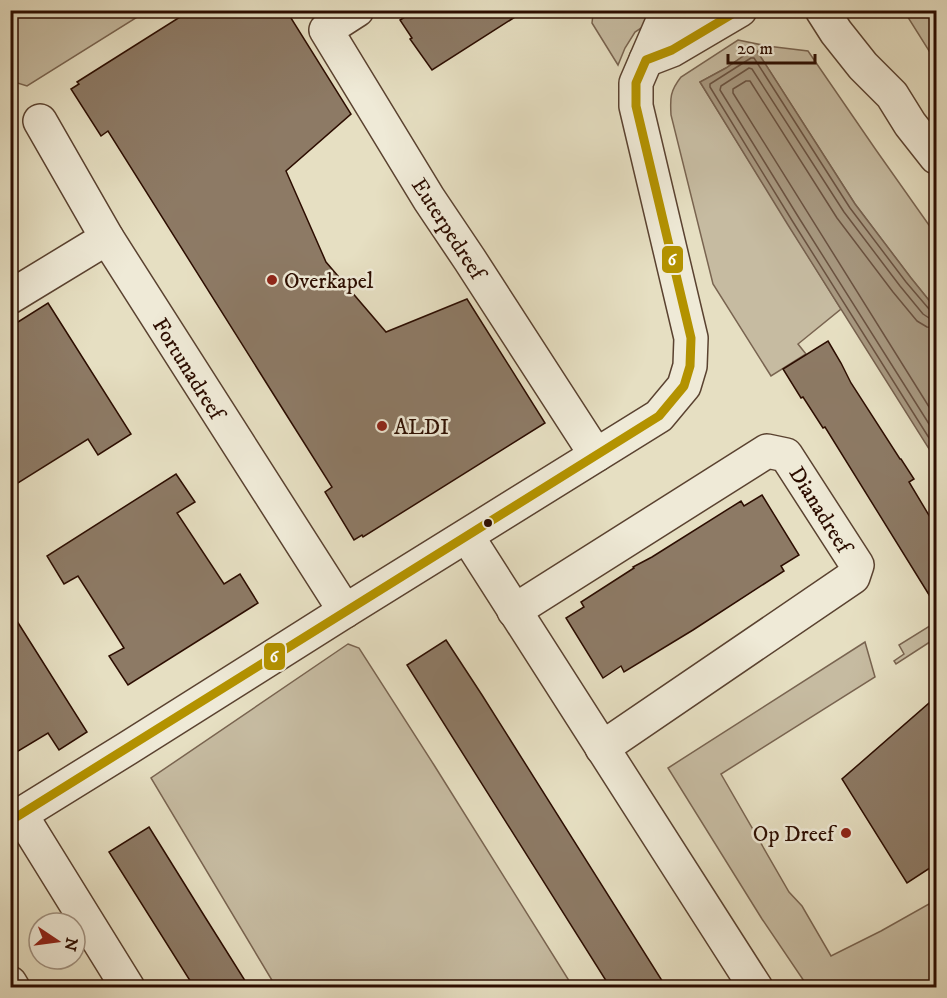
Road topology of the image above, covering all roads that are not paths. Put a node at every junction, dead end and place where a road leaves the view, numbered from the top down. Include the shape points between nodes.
1 (357, 10) edge
2 (684, 10) edge
3 (740, 10) edge
4 (822, 10) edge
5 (849, 10) edge
6 (646, 60) junction
7 (892, 95) junction
8 (40, 121) dead end
9 (936, 158) edge
10 (107, 238) junction
11 (10, 297) edge
12 (596, 455) junction
13 (467, 536) junction
14 (345, 610) junction
15 (514, 611) junction
16 (602, 748) junction
17 (16, 818) edge
18 (10, 983) edge
19 (13, 987) edge
20 (128, 987) edge
21 (756, 987) edge

1 - 12 street, Euterpedreef via 326,30 429,199
2 - 6 street via 661,24
3 - 6 street via 672,50
4 - 7 street via 863,66
5 - 7 street via 879,54
6 - 12 street via 636,83 636,106 691,338 690,366 684,386 659,416
7 - 9 street
8 - 10 street, Fortunadreef
10 - 11 street
10 - 14 street, Fortunadreef
12 - 13 street
13 - 14 street
13 - 15 street
14 - 17 street
15 - 16 street
15 - 16 street, Dianadreef via 767,451 786,454 857,565 853,578
16 - 21 street
17 - 20 street
18 - 19 street

